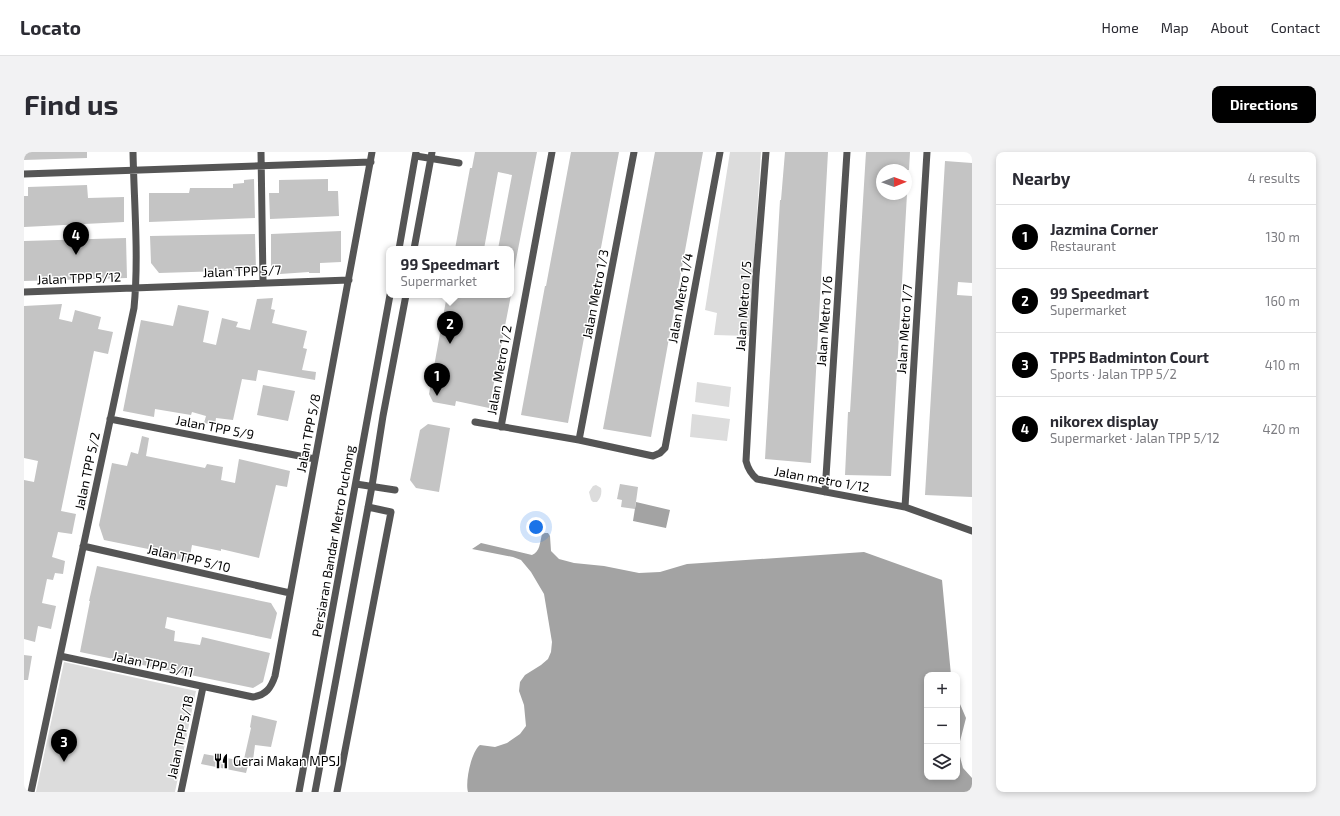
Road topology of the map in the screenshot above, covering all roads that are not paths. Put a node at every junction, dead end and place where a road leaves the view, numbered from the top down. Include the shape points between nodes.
1 (133, 152) edge
2 (260, 152) edge
3 (372, 152) edge
4 (552, 152) edge
5 (634, 152) edge
6 (720, 152) edge
7 (766, 152) edge
8 (847, 152) edge
9 (927, 152) edge
10 (416, 154) edge
11 (432, 155) edge
12 (371, 162) junction
13 (459, 163) dead end
14 (261, 165) junction
15 (133, 170) junction
16 (24, 174) edge
17 (400, 246) edge
18 (415, 246) edge
19 (349, 280) junction
20 (263, 282) junction
21 (136, 288) junction
22 (24, 292) edge
23 (389, 298) edge
24 (405, 298) edge
25 (110, 419) junction
26 (475, 422) dead end
27 (501, 427) junction
28 (579, 440) junction
29 (315, 459) junction
30 (746, 461) joint
31 (356, 484) junction
32 (372, 486) junction
33 (395, 490) dead end
34 (825, 492) junction
35 (368, 507) junction
36 (905, 507) junction
37 (972, 531) edge
38 (83, 546) junction
39 (290, 593) junction
40 (60, 656) junction
41 (203, 687) junction
42 (242, 695) joint
43 (31, 792) edge
44 (181, 792) edge
45 (299, 792) edge
46 (315, 792) edge
47 (337, 792) edge

1 - 15 street, Jalan TPP 5/2
2 - 14 street
3 - 12 street, Jalan TPP 5/8
4 - 27 street, Jalan Metro 1/2
5 - 28 street, Jalan Metro 1/3
6 - 28 street, Jalan Metro 1/4 via 665,448 653,456
7 - 30 street, Jalan Metro 1/5
8 - 34 street, Jalan Metro 1/6
9 - 36 street, Jalan Metro 1/7
10 - 11 street
10 - 17 street
11 - 13 street
11 - 18 street
12 - 14 street
12 - 19 street, Jalan TPP 5/8
14 - 15 street
14 - 20 street
15 - 16 street
15 - 21 street, Jalan TPP 5/2
19 - 20 street, Jalan TPP 5/7
19 - 29 street, Jalan TPP 5/8
20 - 21 street, Jalan TPP 5/7
21 - 22 street, Jalan TPP 5/12
21 - 25 street, Jalan TPP 5/2
23 - 31 street, Persiaran Bandar Metro Puchong
24 - 32 street
25 - 29 street, Jalan TPP 5/9
25 - 38 street, Jalan TPP 5/2
26 - 27 street
27 - 28 street
29 - 39 street, Jalan TPP 5/8
30 - 34 street, Jalan metro 1/12 via 757,480
31 - 32 street
31 - 45 street, Persiaran Bandar Metro Puchong
32 - 33 street
32 - 35 street
34 - 36 street, Jalan metro 1/12
35 - 46 street
35 - 47 street via 391,512
36 - 37 street
38 - 39 street, Jalan TPP 5/10
38 - 40 street, Jalan TPP 5/2
39 - 42 street, Jalan TPP 5/8 via 272,684 261,696
40 - 41 street, Jalan TPP 5/11
40 - 43 street, Jalan TPP 5/2
41 - 42 street, Jalan TPP 5/11
41 - 44 street, Jalan TPP 5/18

